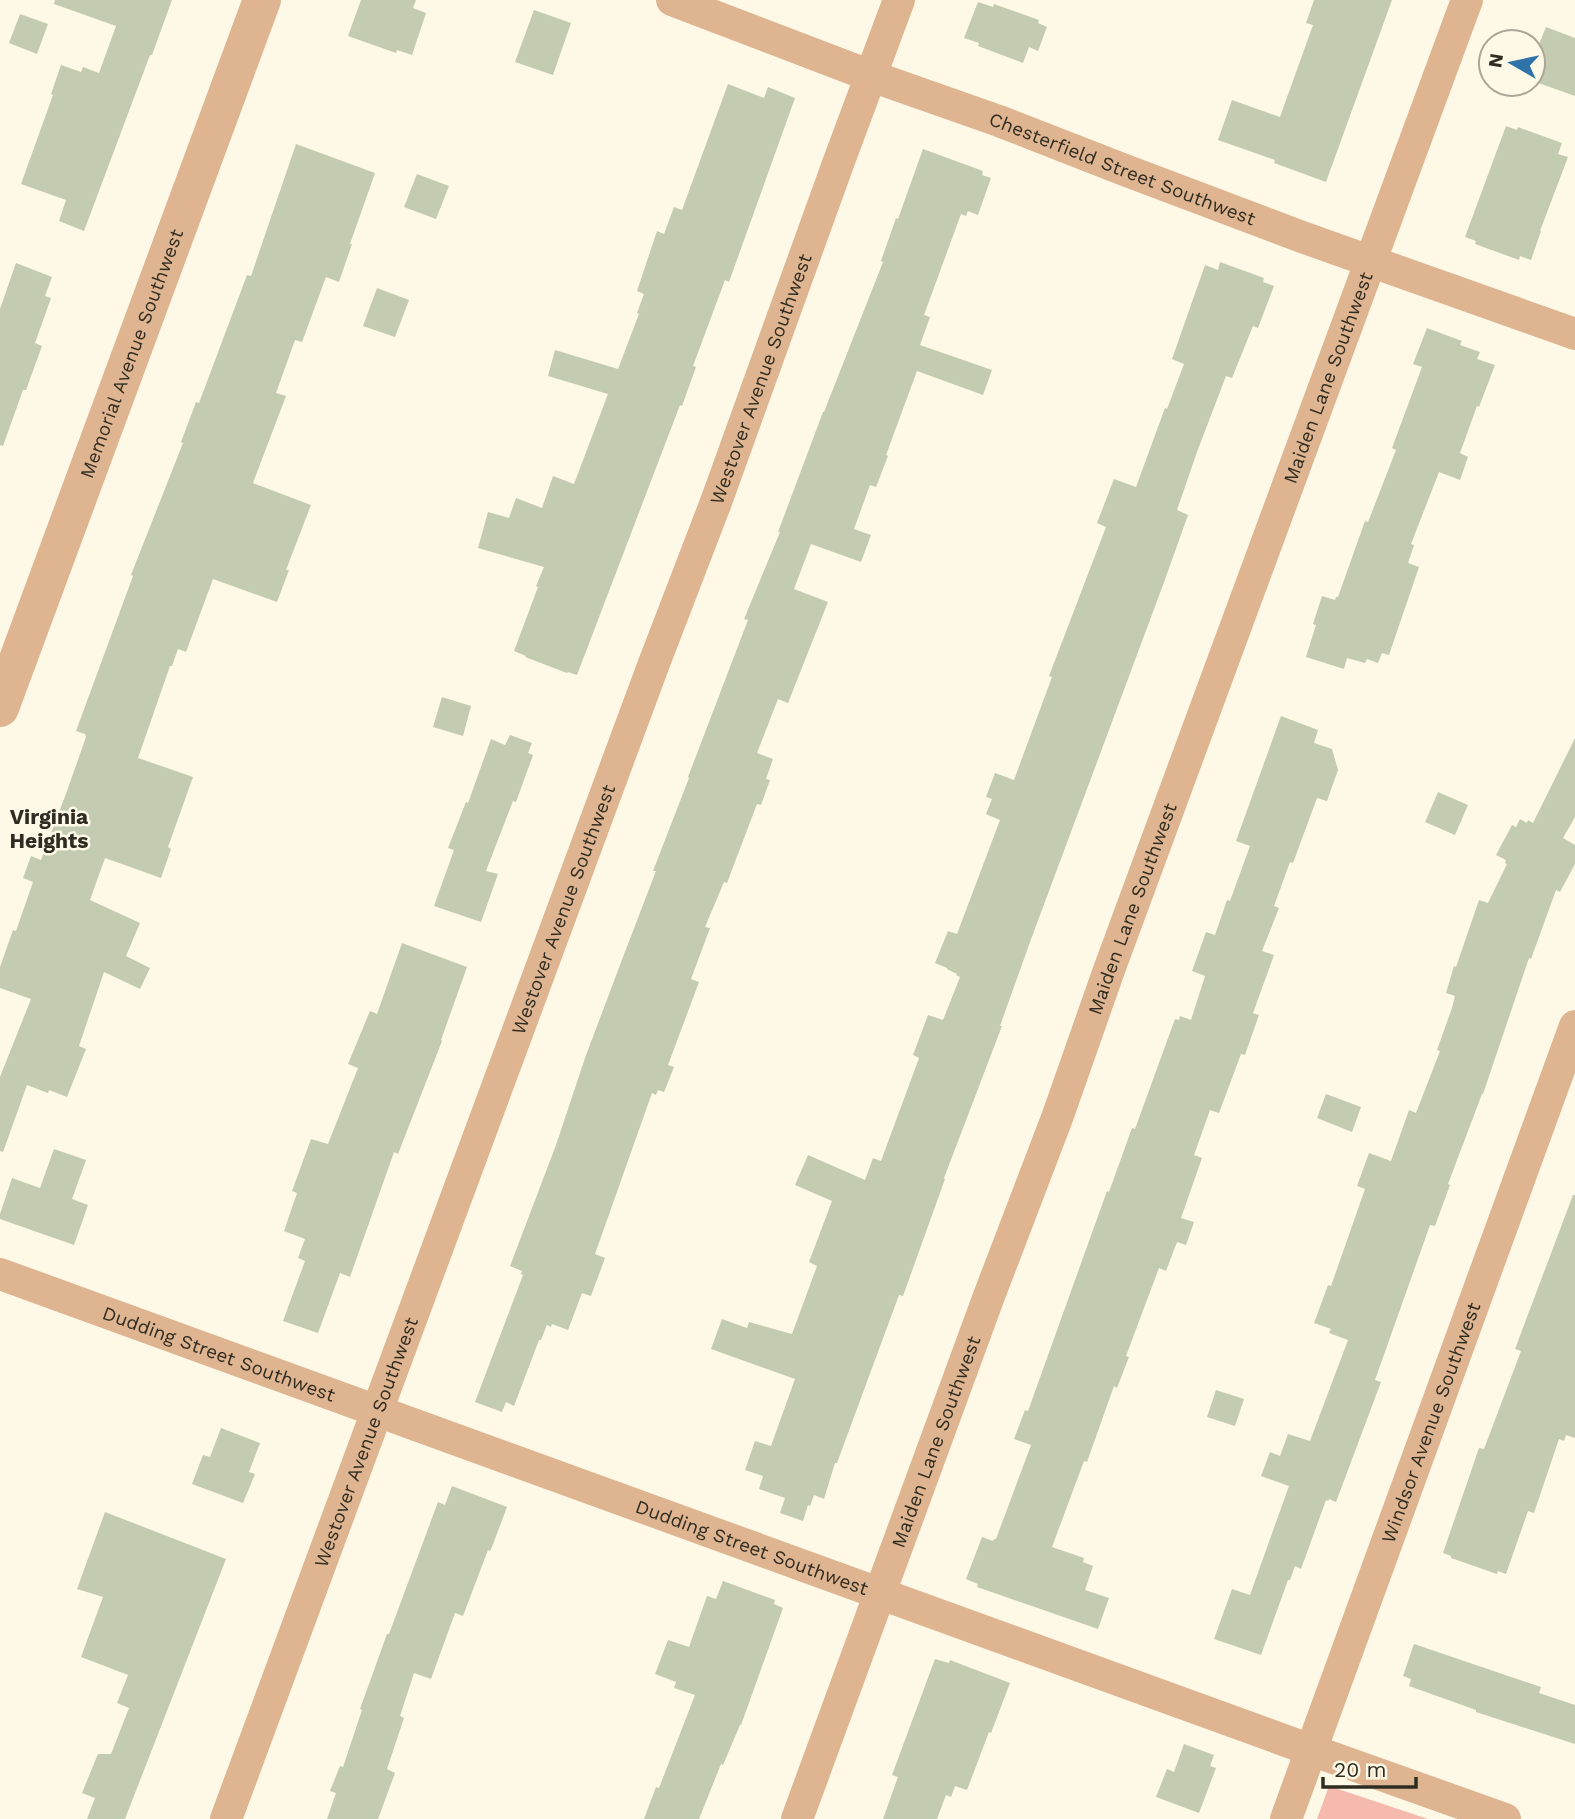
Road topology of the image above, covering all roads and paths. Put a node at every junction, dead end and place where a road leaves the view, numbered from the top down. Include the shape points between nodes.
1 (262, 0) edge
2 (672, 0) edge
3 (899, 0) edge
4 (1467, 0) edge
5 (871, 76) junction
6 (1371, 260) junction
7 (1575, 334) edge
8 (0, 708) edge
9 (1575, 1026) edge
10 (0, 1274) edge
11 (377, 1412) junction
12 (880, 1593) junction
13 (1311, 1750) junction
14 (226, 1819) edge
15 (797, 1819) edge
16 (1286, 1819) edge
17 (1506, 1819) edge

1 - 8 street, Memorial Avenue Southwest
2 - 5 street, Chesterfield Street Southwest
3 - 5 street, Westover Avenue Southwest
4 - 6 street, Maiden Lane Southwest
5 - 6 street, Chesterfield Street Southwest
5 - 11 street, Westover Avenue Southwest
6 - 7 street, Chesterfield Street Southwest
6 - 12 street, Maiden Lane Southwest
9 - 13 street, Windsor Avenue Southwest
10 - 11 street, Dudding Street Southwest
11 - 12 street, Dudding Street Southwest
11 - 14 street, Westover Avenue Southwest
12 - 13 street, Dudding Street Southwest
12 - 15 street, Maiden Lane Southwest
13 - 16 street, Windsor Avenue Southwest
13 - 17 street, Dudding Street Southwest

